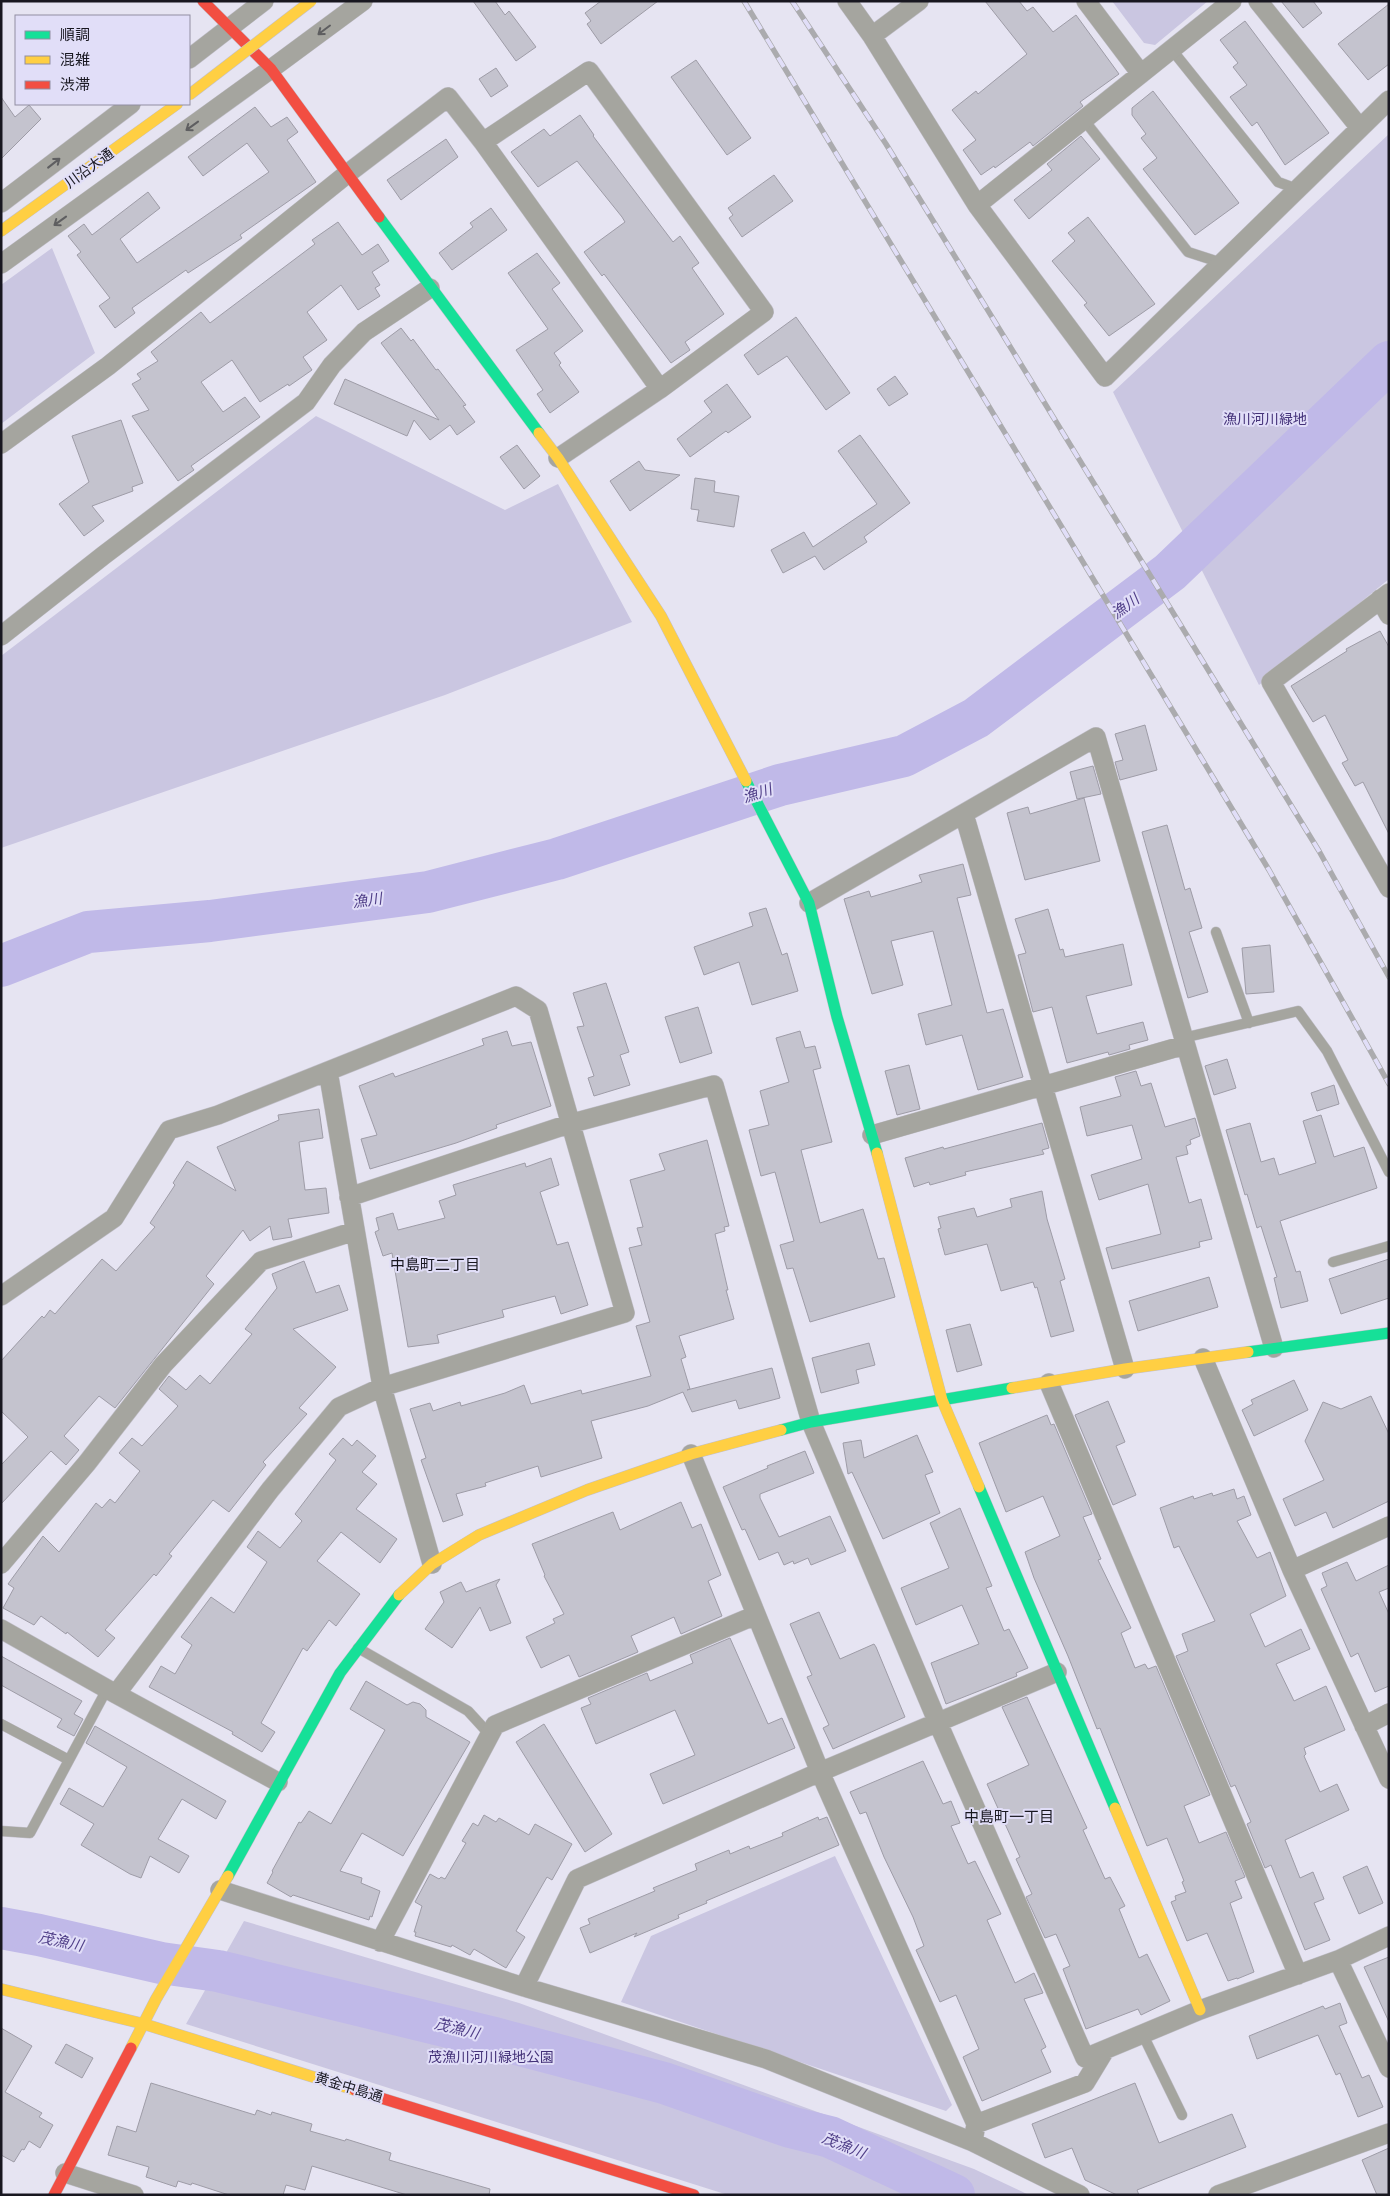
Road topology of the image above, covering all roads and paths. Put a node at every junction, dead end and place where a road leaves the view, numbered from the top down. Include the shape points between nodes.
1 (203, 1) edge
2 (264, 1) edge
3 (311, 1) edge
4 (363, 1) edge
5 (847, 1) edge
6 (919, 1) edge
7 (1086, 1) edge
8 (1232, 1) edge
9 (1258, 1) edge
10 (229, 28) junction
11 (872, 36) junction
12 (1172, 50) junction
13 (190, 58) edge
14 (271, 70) junction
15 (1141, 74) junction
16 (190, 94) edge
17 (1389, 100) edge
18 (129, 105) edge
19 (176, 105) edge
20 (1084, 120) junction
21 (1360, 128) junction
22 (483, 142) junction
23 (347, 174) junction
24 (1297, 189) junction
25 (1, 203) edge
26 (977, 205) junction
27 (1, 231) edge
28 (1222, 263) junction
29 (1, 264) edge
30 (430, 288) junction
31 (660, 389) junction
32 (1, 444) edge
33 (558, 458) junction
34 (1386, 602) edge
35 (1, 636) edge
36 (964, 814) junction
37 (1389, 888) edge
38 (809, 903) junction
39 (1216, 932) dead end
40 (1249, 1023) junction
41 (1184, 1041) junction
42 (328, 1071) junction
43 (1042, 1087) junction
44 (569, 1124) junction
45 (872, 1135) junction
46 (1389, 1172) edge
47 (349, 1197) junction
48 (355, 1231) junction
49 (1389, 1246) edge
50 (1334, 1262) dead end
51 (1, 1296) edge
52 (1389, 1333) edge
53 (1274, 1348) junction
54 (1203, 1358) junction
55 (1125, 1369) junction
56 (1050, 1383) junction
57 (382, 1387) junction
58 (942, 1400) junction
59 (811, 1422) junction
60 (692, 1454) junction
61 (1389, 1526) edge
62 (1, 1564) edge
63 (432, 1564) junction
64 (1292, 1570) junction
65 (756, 1615) junction
66 (1, 1629) edge
67 (358, 1648) junction
68 (1057, 1672) junction
69 (112, 1692) junction
70 (1389, 1713) edge
71 (938, 1723) junction
72 (1, 1724) edge
73 (1364, 1726) junction
74 (490, 1735) junction
75 (69, 1760) junction
76 (820, 1772) junction
77 (1389, 1780) edge
78 (278, 1782) junction
79 (1, 1831) edge
80 (220, 1890) junction
81 (1389, 1936) edge
82 (380, 1942) junction
83 (1338, 1960) junction
84 (1298, 1975) junction
85 (524, 1987) junction
86 (1, 1989) edge
87 (1200, 2010) junction
88 (144, 2024) junction
89 (1143, 2035) junction
90 (1105, 2050) junction
91 (1389, 2068) edge
92 (1182, 2115) dead end
93 (975, 2133) junction
94 (1389, 2133) edge
95 (65, 2173) junction
96 (54, 2195) edge
97 (134, 2195) edge
98 (694, 2195) edge
99 (1080, 2195) edge
100 (1218, 2195) edge

1 - 10 street
2 - 10 street
3 - 16 street, bridge
4 -> 14 street
5 - 11 street
6 - 11 street
7 - 15 street
8 - 12 street
9 - 21 street
10 - 13 street
10 - 14 street
11 - 26 street
12 - 15 street
12 - 24 lane via 1278,182
14 - 23 street
14 -> 29 street
15 - 20 street
17 - 21 street
25 -> 18 street
19 - 27 street, 川沿大通
20 - 26 street
20 - 28 lane via 1188,252
21 - 24 street
22 - 23 street via 448,97
22 - 31 street
22 - 31 street via 589,71 764,312
23 - 30 street
23 - 32 street via 108,366
24 - 28 street
26 - 28 street via 1105,377
30 - 33 street
30 - 35 street via 364,332 332,365 306,402
31 - 33 street
33 - 38 street via 661,616
34 - 37 street via 1271,682
36 - 38 street
36 - 41 street via 1096,737
36 - 43 street
38 - 45 street via 837,1017
39 - 40 lane
40 - 41 lane
40 - 46 lane via 1298,1011 1327,1051
41 - 43 street
41 - 53 street
42 - 44 street via 516,996 538,1010
42 - 47 street
42 - 51 street via 218,1115 169,1130 114,1218
43 - 45 street
43 - 55 street
44 - 47 street
44 - 57 street via 625,1313
44 - 59 street via 714,1085
45 - 58 street
47 - 48 street
48 - 57 street
48 - 62 street via 261,1261 163,1366 87,1464
49 - 50 lane
52 - 53 street
53 - 54 street
54 - 55 street
54 - 64 street
55 - 56 street
56 - 58 street
56 - 84 street
57 - 63 street
57 - 69 street via 338,1407
58 - 59 street
58 - 68 street
59 - 60 street
59 - 71 street
60 - 63 street via 586,1490 513,1520 479,1535
60 - 65 street
61 - 64 street
63 - 67 street via 397,1597
64 - 73 street
65 - 74 street via 495,1725
65 - 76 street
66 - 69 street
67 - 74 lane via 468,1710
67 - 78 street via 340,1673
68 - 71 street
68 - 87 street
69 - 75 lane
69 - 78 street
70 - 73 street
71 - 76 street
71 - 90 street via 1085,2058
72 - 75 lane
73 - 77 street
74 - 82 street
75 - 79 lane via 30,1833
76 - 85 street via 577,1880
76 - 93 street
78 - 80 street
80 - 82 street
80 - 88 street
81 - 83 street
82 - 85 street
83 - 84 street
83 - 91 street
84 - 87 street
85 - 93 street via 766,2059
86 - 88 street, 黄金中島通
87 - 89 street
88 - 95 street
88 - 98 street, 黄金中島通
89 - 90 street
89 - 92 lane
90 - 93 street via 1085,2083
93 - 99 street
94 - 100 street
95 - 96 street
95 - 97 street

